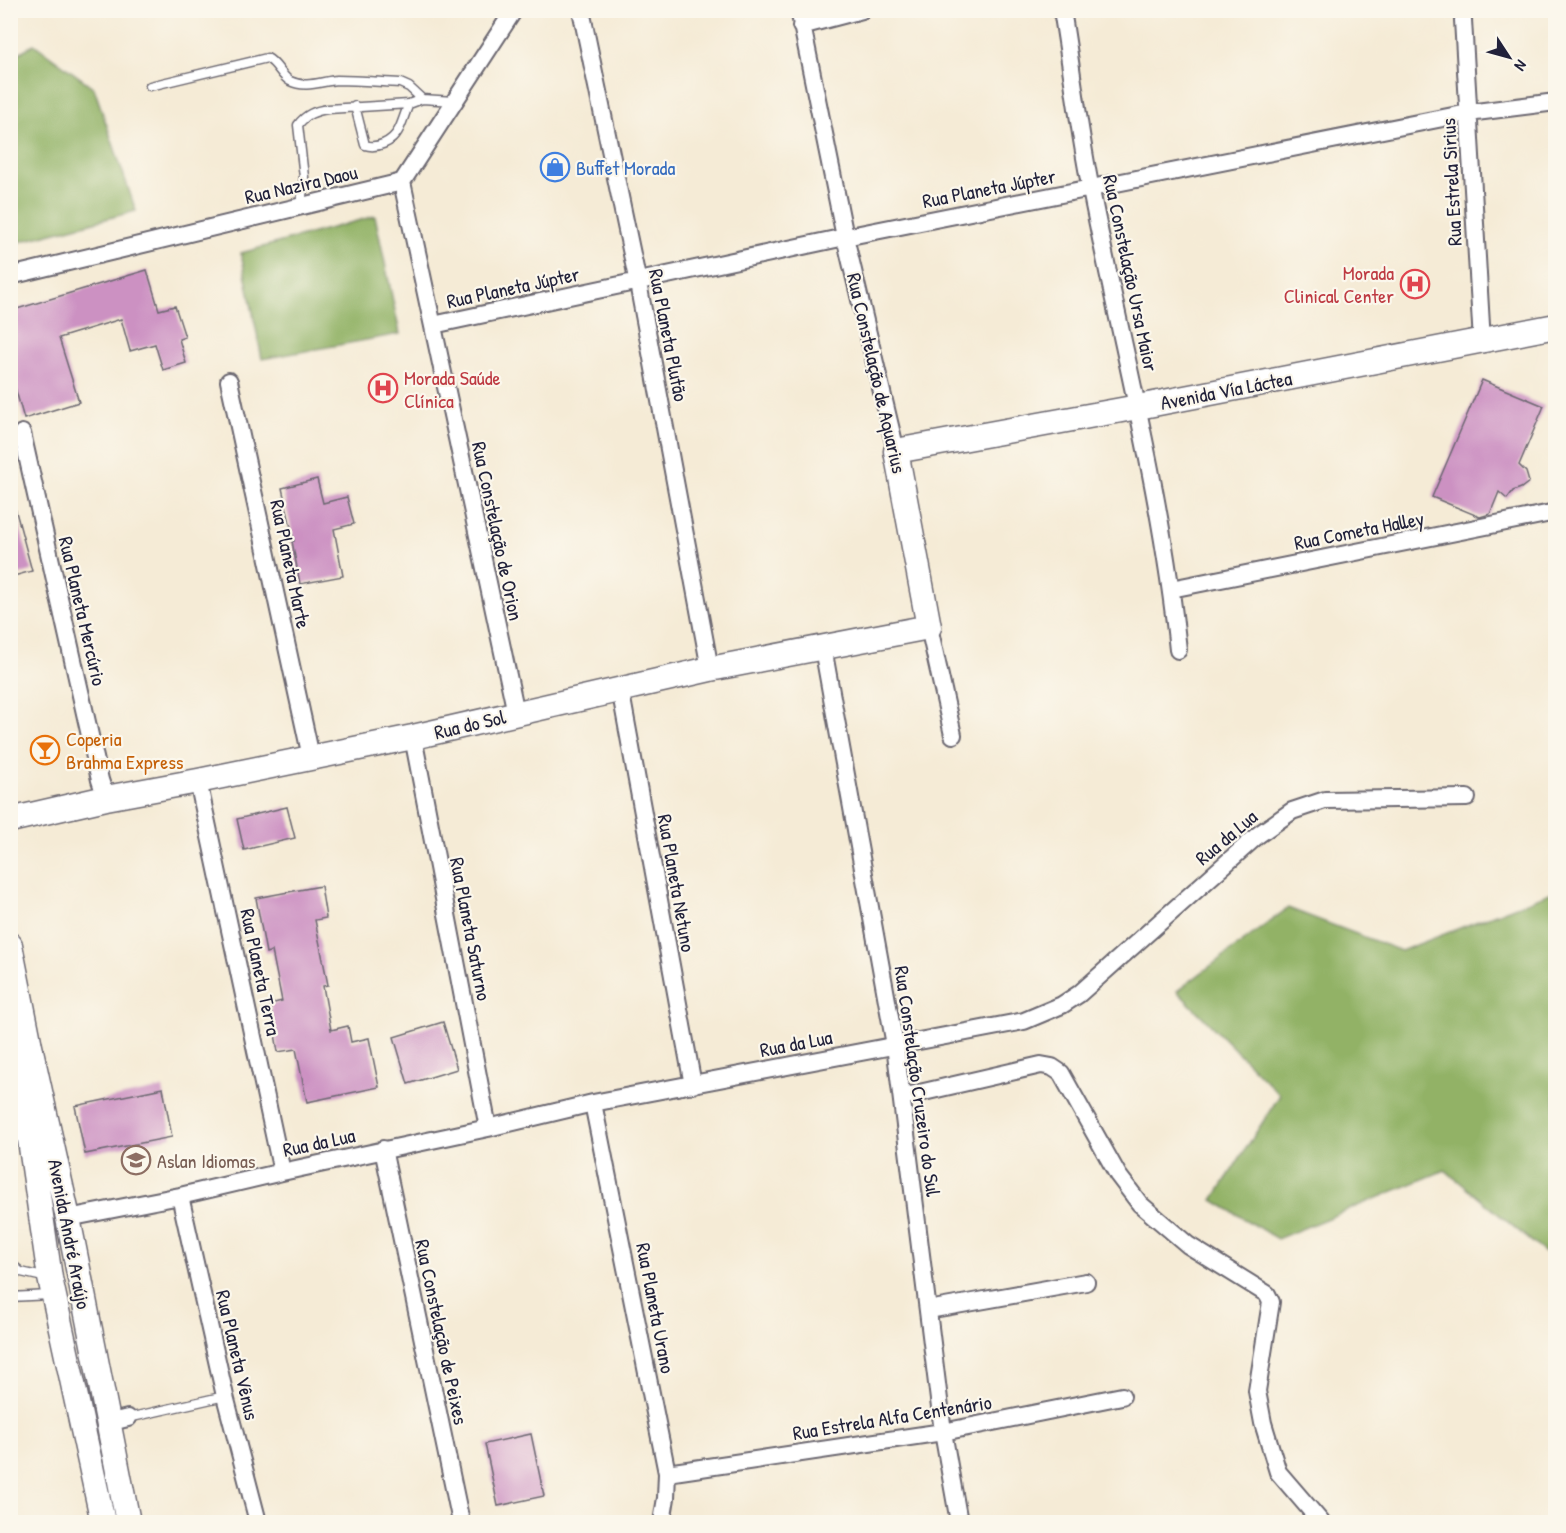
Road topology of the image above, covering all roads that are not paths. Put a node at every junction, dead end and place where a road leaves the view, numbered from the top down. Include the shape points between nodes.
1 (514, 10) edge
2 (581, 10) edge
3 (862, 10) edge
4 (1062, 10) edge
5 (800, 18) edge
6 (1463, 20) dead end
7 (150, 86) dead end
8 (422, 99) junction
9 (455, 101) junction
10 (1556, 102) edge
11 (409, 104) junction
12 (355, 106) junction
13 (1468, 113) junction
14 (402, 182) junction
15 (1091, 189) junction
16 (301, 206) junction
17 (845, 237) junction
18 (10, 276) edge
19 (638, 283) junction
20 (433, 325) junction
21 (1556, 326) edge
22 (1482, 342) junction
23 (229, 381) dead end
24 (1138, 407) junction
25 (22, 433) dead end
26 (896, 450) junction
27 (1556, 512) edge
28 (1172, 589) junction
29 (929, 627) junction
30 (823, 648) junction
31 (1178, 650) dead end
32 (710, 669) junction
33 (620, 688) junction
34 (516, 712) junction
35 (953, 735) dead end
36 (413, 737) junction
37 (311, 757) junction
38 (198, 781) junction
39 (106, 798) junction
40 (1467, 798) dead end
41 (10, 820) edge
42 (10, 945) edge
43 (10, 1032) edge
44 (895, 1045) junction
45 (693, 1085) junction
46 (902, 1097) junction
47 (593, 1104) junction
48 (488, 1128) junction
49 (383, 1149) junction
50 (282, 1172) junction
51 (180, 1196) junction
52 (68, 1218) junction
53 (10, 1263) edge
54 (1086, 1282) dead end
55 (52, 1287) junction
56 (10, 1297) edge
57 (928, 1310) junction
58 (225, 1396) junction
59 (1122, 1396) dead end
60 (118, 1420) junction
61 (943, 1432) junction
62 (667, 1473) junction
63 (103, 1522) edge
64 (128, 1522) edge
65 (258, 1522) edge
66 (461, 1522) edge
67 (662, 1522) edge
68 (959, 1522) edge
69 (1321, 1522) edge

1 - 9 street
2 - 19 street, Rua Planeta Plutão
3 - 5 street
4 - 15 street, Rua Constelação Ursa Maior
5 - 17 street, Rua Constelação de Aquarius
6 - 13 street, Rua Estrela Sirius
7 - 8 lane via 267,58 289,81 400,83
8 - 9 lane
8 - 11 lane
9 - 14 street
10 - 13 street, Rua Planeta Júpter
11 - 12 lane
11 - 12 lane via 398,132 375,147 365,145
12 - 16 lane via 316,111 298,125 304,177
13 - 15 street, Rua Planeta Júpter
13 - 22 street, Rua Estrela Sirius
14 - 16 street, Rua Nazira Daou
14 - 20 street, Rua Constelação de Orion
15 - 17 street, Rua Planeta Júpter
15 - 24 street, Rua Constelação Ursa Maior
16 - 18 street, Rua Nazira Daou
17 - 19 street, Rua Planeta Júpter
17 - 26 street, Rua Constelação de Aquarius
19 - 20 street, Rua Planeta Júpter
19 - 32 street, Rua Planeta Plutão
20 - 34 street, Rua Constelação de Orion
21 - 22 street, Avenida Vía Láctea
22 - 24 street, Avenida Vía Láctea
23 - 37 street, Rua Planeta Marte
24 - 26 street, Avenida Vía Láctea
24 - 28 street, Rua Constelação Ursa Maior
25 - 39 street, Rua Planeta Mercúrio
26 - 29 street, Rua Constelação de Aquarius
27 - 28 street, Rua Cometa Halley
28 - 31 street, Rua Constelação Ursa Maior
29 - 30 street, Rua do Sol
29 - 35 street, Rua Constelação de Aquarius
30 - 32 street, Rua do Sol
30 - 44 street, Rua Constelação Cruzeiro do Sul
32 - 33 street, Rua do Sol
33 - 34 street, Rua do Sol
33 - 45 street, Rua Planeta Netuno
34 - 36 street, Rua do Sol
36 - 37 street, Rua do Sol
36 - 48 street, Rua Planeta Saturno
37 - 38 street, Rua do Sol
38 - 39 street, Rua do Sol
38 - 50 street, Rua Planeta Terra
39 - 41 street, Rua do Sol
40 - 44 street, Rua da Lua via 1325,800 1292,811 1258,835 1062,1005 1024,1021
42 - 52 street, Avenida André Araújo
43 - 55 street, Avenida André Araújo
44 - 45 street, Rua da Lua
44 - 46 street, Rua Constelação Cruzeiro do Sul
45 - 47 street, Rua da Lua
46 - 57 street, Rua Constelação Cruzeiro do Sul
46 - 69 street via 1041,1065 1061,1073 1118,1175 1140,1204 1188,1245 1267,1294 1271,1302 1257,1391 1263,1423 1278,1472
47 - 48 street, Rua da Lua
47 - 62 street, Rua Planeta Urano
48 - 49 street, Rua da Lua
49 - 50 street, Rua da Lua
49 - 66 street, Rua Constelação de Peixes
50 - 51 street, Rua da Lua
51 - 52 street, Rua da Lua
51 - 58 street, Rua Planeta Vênus
52 - 60 street, Avenida André Araújo
53 - 55 lane
54 - 57 street
55 - 56 lane
55 - 63 street, Avenida André Araújo
57 - 61 street, Rua Constelação Cruzeiro do Sul
58 - 60 lane
58 - 65 street, Rua Planeta Vênus
59 - 61 street, Rua Estrela Alfa Centenário
60 - 64 street, Avenida André Araújo
61 - 62 street, Rua Estrela Alfa Centenário
61 - 68 street, Rua Constelação Cruzeiro do Sul
62 - 67 street, Rua Planeta Urano

